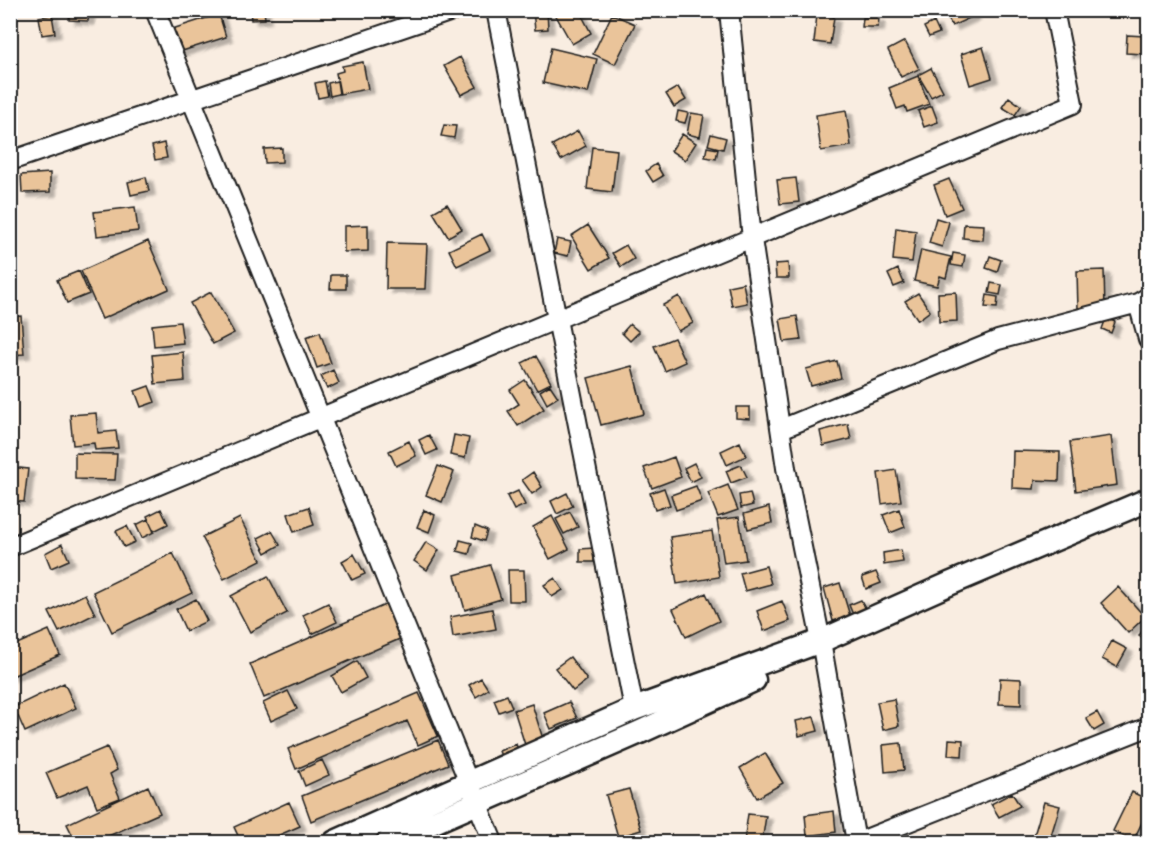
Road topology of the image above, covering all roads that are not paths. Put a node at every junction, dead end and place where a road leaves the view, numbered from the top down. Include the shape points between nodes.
1 (155, 10) edge
2 (455, 10) edge
3 (496, 10) edge
4 (729, 10) edge
5 (1054, 10) edge
6 (190, 99) junction
7 (10, 160) edge
8 (752, 239) junction
9 (1143, 300) edge
10 (557, 320) junction
11 (1149, 339) edge
12 (322, 419) junction
13 (781, 429) junction
14 (1149, 500) edge
15 (1149, 516) edge
16 (10, 547) edge
17 (821, 645) junction
18 (634, 709) junction
19 (1149, 727) edge
20 (470, 782) junction
21 (479, 803) junction
22 (335, 843) edge
23 (388, 843) edge
24 (494, 843) edge
25 (857, 843) edge

1 - 6 street
2 - 6 street
3 - 10 street
4 - 8 street
5 - 8 street via 1073,105
6 - 7 street
6 - 12 street
8 - 10 street
8 - 13 street
9 - 11 street
9 - 13 street via 998,340
10 - 12 street
10 - 18 street
12 - 16 street
12 - 20 street
13 - 17 street
14 - 17 street via 949,584
15 - 17 street
17 - 18 street
17 - 21 street via 627,738
17 - 25 street
18 - 20 street
19 - 25 street
20 - 21 street
20 - 22 street
21 - 23 street
21 - 24 street

